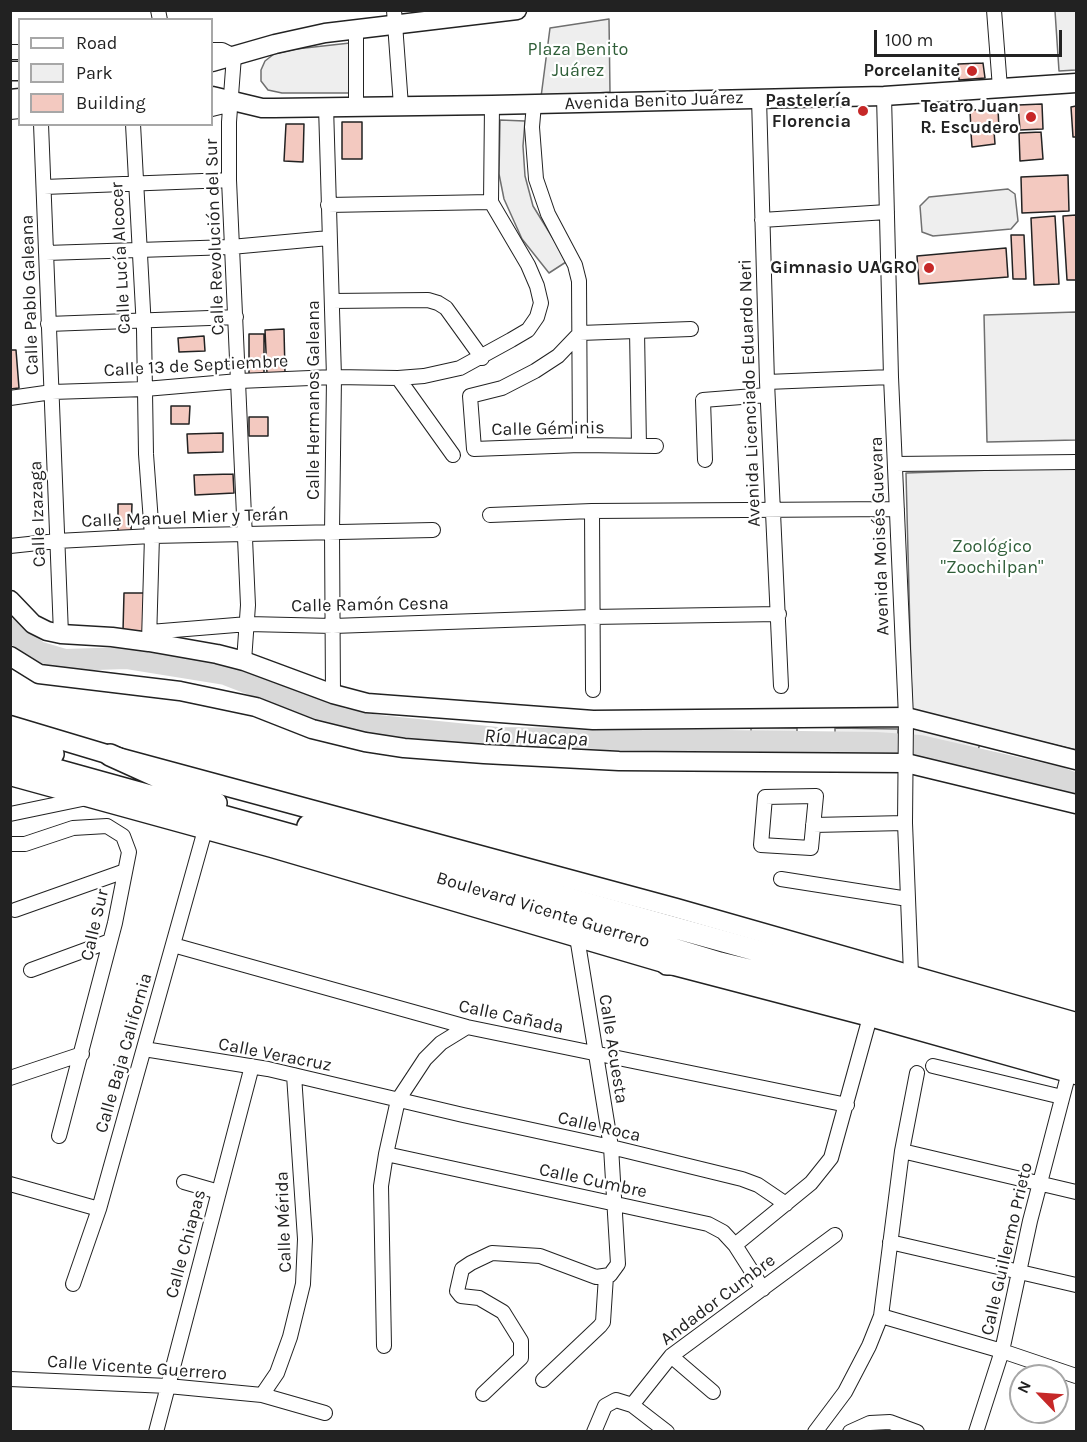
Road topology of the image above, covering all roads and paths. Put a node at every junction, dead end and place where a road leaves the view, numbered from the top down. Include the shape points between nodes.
1 (517, 10) edge
2 (994, 10) edge
3 (394, 18) edge
4 (356, 28) junction
5 (213, 50) edge
6 (234, 56) junction
7 (213, 62) edge
8 (1077, 83) edge
9 (999, 88) junction
10 (213, 96) edge
11 (884, 96) junction
12 (759, 98) junction
13 (231, 100) junction
14 (534, 104) junction
15 (492, 105) junction
16 (326, 106) junction
17 (356, 106) junction
18 (401, 106) junction
19 (213, 110) edge
20 (42, 126) edge
21 (133, 126) edge
22 (230, 180) junction
23 (135, 184) junction
24 (44, 187) junction
25 (491, 202) junction
26 (328, 205) junction
27 (887, 212) junction
28 (762, 220) junction
29 (329, 238) junction
30 (231, 247) junction
31 (139, 250) junction
32 (46, 253) junction
33 (332, 301) junction
34 (236, 317) junction
35 (143, 322) junction
36 (48, 324) junction
37 (691, 329) dead end
38 (637, 331) junction
39 (580, 333) junction
40 (482, 358) junction
41 (334, 377) junction
42 (891, 377) junction
43 (398, 378) junction
44 (239, 381) junction
45 (145, 389) junction
46 (767, 389) junction
47 (52, 392) junction
48 (10, 398) edge
49 (580, 445) junction
50 (639, 446) junction
51 (656, 446) dead end
52 (453, 455) dead end
53 (705, 460) dead end
54 (1077, 462) edge
55 (895, 464) junction
56 (897, 509) junction
57 (592, 511) junction
58 (772, 511) junction
59 (490, 515) dead end
60 (433, 530) dead end
61 (332, 532) junction
62 (245, 533) junction
63 (152, 536) junction
64 (57, 541) junction
65 (10, 546) edge
66 (10, 600) edge
67 (779, 614) junction
68 (591, 617) junction
69 (248, 624) junction
70 (333, 626) junction
71 (61, 634) junction
72 (149, 637) junction
73 (10, 656) edge
74 (244, 661) junction
75 (781, 686) dead end
76 (593, 690) dead end
77 (333, 694) junction
78 (906, 718) junction
79 (10, 725) edge
80 (10, 742) edge
81 (110, 755) junction
82 (10, 758) edge
83 (1077, 760) edge
84 (906, 763) junction
85 (10, 776) edge
86 (89, 798) junction
87 (216, 803) junction
88 (1077, 804) edge
89 (10, 814) edge
90 (905, 823) junction
91 (813, 825) junction
92 (205, 830) junction
93 (10, 844) edge
94 (125, 871) junction
95 (781, 879) dead end
96 (908, 899) junction
97 (15, 910) dead end
98 (577, 937) junction
99 (110, 940) junction
100 (173, 945) junction
101 (720, 963) junction
102 (667, 964) junction
103 (31, 970) dead end
104 (911, 974) junction
105 (870, 1017) junction
106 (1077, 1022) edge
107 (467, 1027) junction
108 (1077, 1039) edge
109 (144, 1049) junction
110 (596, 1053) junction
111 (82, 1054) junction
112 (252, 1066) junction
113 (933, 1066) dead end
114 (1074, 1068) edge
115 (917, 1073) dead end
116 (294, 1075) junction
117 (10, 1078) edge
118 (1062, 1097) junction
119 (398, 1100) junction
120 (847, 1105) junction
121 (59, 1136) dead end
122 (611, 1147) junction
123 (902, 1151) junction
124 (386, 1154) junction
125 (184, 1182) dead end
126 (10, 1184) edge
127 (1041, 1184) junction
128 (219, 1192) junction
129 (1077, 1192) edge
130 (614, 1204) junction
131 (786, 1204) junction
132 (99, 1209) junction
133 (835, 1235) dead end
134 (890, 1242) junction
135 (735, 1245) junction
136 (1019, 1271) junction
137 (606, 1276) junction
138 (74, 1284) dead end
139 (1077, 1285) edge
140 (763, 1289) junction
141 (881, 1316) junction
142 (384, 1346) dead end
143 (1002, 1351) junction
144 (671, 1356) junction
145 (1077, 1376) edge
146 (10, 1379) edge
147 (543, 1380) dead end
148 (168, 1386) junction
149 (713, 1392) dead end
150 (483, 1394) dead end
151 (262, 1395) junction
152 (632, 1405) junction
153 (325, 1413) dead end
154 (888, 1427) edge
155 (156, 1431) edge
156 (594, 1431) edge
157 (668, 1431) edge
158 (815, 1431) edge
159 (850, 1431) edge
160 (917, 1431) edge
161 (976, 1431) edge

1 - 3 main road
2 - 9 street
3 - 4 main road
3 - 18 street
4 - 6 main road
4 - 17 street
5 - 6 street
6 - 7 main road
6 - 13 street, Calle Revolución del Sur
8 - 9 main road, Avenida Benito Juárez
9 - 11 main road, Avenida Benito Juárez
10 - 13 main road, Avenida Benito Juárez
11 - 12 main road, Avenida Benito Juárez
11 - 27 street, Avenida Moisés Guevara
12 - 14 main road, Avenida Benito Juárez
12 - 28 street, Avenida Licenciado Eduardo Neri
13 - 16 main road, Avenida Benito Juárez via 262,108
13 - 19 street
13 - 22 street, Calle Revolución del Sur
14 - 15 main road, Avenida Benito Juárez
14 - 39 street via 536,179 548,214 575,265
15 - 18 main road, Avenida Benito Juárez
15 - 25 street
16 - 17 main road, Avenida Benito Juárez
16 - 26 street, Calle Hermanos Galeana
17 - 18 main road, Avenida Benito Juárez
20 - 24 street, Calle Pablo Galeana
21 - 23 street, Calle Lucía Alcocer
22 - 23 street
22 - 30 street, Calle Revolución del Sur
23 - 24 street
23 - 31 street, Calle Lucía Alcocer
24 - 32 street, Calle Pablo Galeana
25 - 26 street
25 - 40 street, Calle 13 de Septiembre via 528,265 541,303 528,330
26 - 29 street, Calle Hermanos Galeana
27 - 28 street
27 - 42 street, Avenida Moisés Guevara
28 - 46 street, Avenida Licenciado Eduardo Neri
29 - 30 street
29 - 33 street, Calle Hermanos Galeana
30 - 31 street
30 - 34 street, Calle Revolución del Sur
31 - 32 street
31 - 35 street, Calle Lucía Alcocer
32 - 36 street, Calle Pablo Galeana
33 - 40 street via 438,303 446,308
33 - 41 street, Calle Hermanos Galeana
34 - 35 street
34 - 44 street, Calle Revolución del Sur
35 - 36 street
35 - 45 street, Calle Lucía Alcocer
36 - 47 street, Calle Pablo Galeana
37 - 38 street
38 - 39 street
38 - 50 street
39 - 49 street
39 - 49 street, Calle Géminis via 558,356 535,371 502,388 470,396 474,449
40 - 43 street, Calle 13 de Septiembre via 460,368
41 - 43 street, Calle 13 de Septiembre
41 - 44 street, Calle 13 de Septiembre
41 - 61 street, Calle Hermanos Galeana
42 - 46 street
42 - 55 street, Avenida Moisés Guevara
43 - 52 street
44 - 45 street, Calle 13 de Septiembre
44 - 62 street, Calle Revolución del Sur
45 - 47 street, Calle 13 de Septiembre
45 - 63 street, Calle Lucía Alcocer
46 - 53 street via 703,400
46 - 58 street, Avenida Licenciado Eduardo Neri
47 - 48 street, Calle 13 de Septiembre
47 - 64 street, Calle Izazaga
49 - 50 street, Calle Géminis
50 - 51 street, Calle Géminis
54 - 55 street
55 - 56 street, Avenida Moisés Guevara
56 - 58 street
56 - 78 street, Avenida Moisés Guevara
57 - 58 street
57 - 59 street
57 - 68 street
58 - 67 street, Avenida Licenciado Eduardo Neri
60 - 61 street, Calle Manuel Mier y Terán
61 - 62 street, Calle Manuel Mier y Terán
61 - 70 street, Calle Hermanos Galeana
62 - 63 street, Calle Manuel Mier y Terán
62 - 69 street, Calle Revolución del Sur
63 - 64 street, Calle Manuel Mier y Terán
63 - 72 street, Calle Lucía Alcocer
64 - 65 street, Calle Manuel Mier y Terán
64 - 71 street, Calle Izazaga
66 - 71 main road via 33,624
67 - 68 street, Calle Ramón Cesna
67 - 75 street, Avenida Licenciado Eduardo Neri
68 - 70 street, Calle Ramón Cesna
68 - 76 street
69 - 70 street, Calle Ramón Cesna
69 - 72 street, Calle Ramón Cesna
69 - 74 street, Calle Revolución del Sur
70 - 77 street, Calle Hermanos Galeana
71 - 72 main road
72 - 74 main road
73 - 84 main road via 39,674 180,692 256,707 312,729 404,748 619,761
74 - 77 main road
77 - 78 main road via 367,702 593,720
78 - 83 main road
78 - 84 street, Avenida Moisés Guevara
79 - 81 main road, Boulevard Vicente Guerrero
80 - 87 highway, Boulevard Vicente Guerrero
81 - 87 highway
81 - 104 main road, Boulevard Vicente Guerrero
82 - 101 highway, Boulevard Vicente Guerrero via 305,839
84 - 88 main road
84 - 90 street, Avenida Moisés Guevara
85 - 86 main road, Boulevard Vicente Guerrero
86 - 89 street
86 - 92 main road, Boulevard Vicente Guerrero
87 - 108 highway, Boulevard Vicente Guerrero via 344,834
90 - 91 street
90 - 96 street, Avenida Moisés Guevara
91 - 91 street via 816,796 765,797 761,845 811,848
92 - 98 main road, Boulevard Vicente Guerrero
92 - 100 street, Calle Baja California
93 - 94 street, Calle Sur via 25,844 73,828 107,826 123,836 129,852
94 - 97 street
94 - 99 street, Calle Sur
95 - 96 street
96 - 104 street, Avenida Moisés Guevara
98 - 102 main road, Boulevard Vicente Guerrero
98 - 110 street, Calle Acuesta
99 - 103 street
99 - 111 street, Calle Sur
100 - 107 street, Calle Cañada
100 - 109 street, Calle Baja California
101 - 102 highway
101 - 114 highway, Boulevard Vicente Guerrero via 904,1008
102 - 105 main road, Boulevard Vicente Guerrero
104 - 106 main road, Boulevard Vicente Guerrero
105 - 114 main road, Boulevard Vicente Guerrero
105 - 120 street
107 - 110 street, Calle Cañada
107 - 119 street via 424,1059
109 - 112 street, Calle Veracruz
109 - 132 street, Calle Baja California
110 - 120 street, Calle Cañada
110 - 122 street, Calle Acuesta
111 - 117 street
111 - 121 street, Calle Sur
112 - 116 street, Calle Veracruz
112 - 128 street, Calle Chiapas
113 - 118 street
114 - 118 street, Calle Guillermo Prieto
115 - 123 street
116 - 119 street, Calle Veracruz
116 - 151 street, Calle Mérida via 305,1239 303,1284 277,1373
118 - 127 street, Calle Guillermo Prieto
119 - 122 street, Calle Roca
119 - 124 street
120 - 131 street via 831,1158 811,1183
122 - 130 street, Calle Acuesta
122 - 131 street, Calle Roca via 742,1179
123 - 127 street
123 - 134 street
124 - 130 street, Calle Cumbre
124 - 142 street via 381,1186
125 - 128 street
126 - 132 street
127 - 129 street
127 - 136 street, Calle Guillermo Prieto
128 - 148 street, Calle Chiapas
130 - 135 street, Calle Cumbre via 708,1224
130 - 137 street, Calle Acuesta via 618,1264
131 - 135 street
132 - 138 street, Calle Baja California
133 - 140 street, Andador Cumbre
134 - 136 street
134 - 141 street
135 - 140 street, Calle Cumbre
136 - 139 street
136 - 143 street, Calle Guillermo Prieto
137 - 147 street via 603,1322
137 - 150 street via 596,1277 540,1256 492,1254 462,1269 457,1291 461,1296 480,1298 503,1312 521,1341 521,1358
140 - 144 street, Andador Cumbre
141 - 143 street
141 - 158 street via 844,1392
143 - 145 street
143 - 161 street, Calle Guillermo Prieto
144 - 149 street
144 - 152 street, Andador Cumbre
146 - 148 street, Calle Vicente Guerrero
148 - 151 street, Calle Vicente Guerrero
148 - 155 street, Calle Chiapas
151 - 153 street, Calle Vicente Guerrero
152 - 156 street via 616,1400 605,1406
152 - 157 street
154 - 159 street via 870,1423
154 - 160 street

